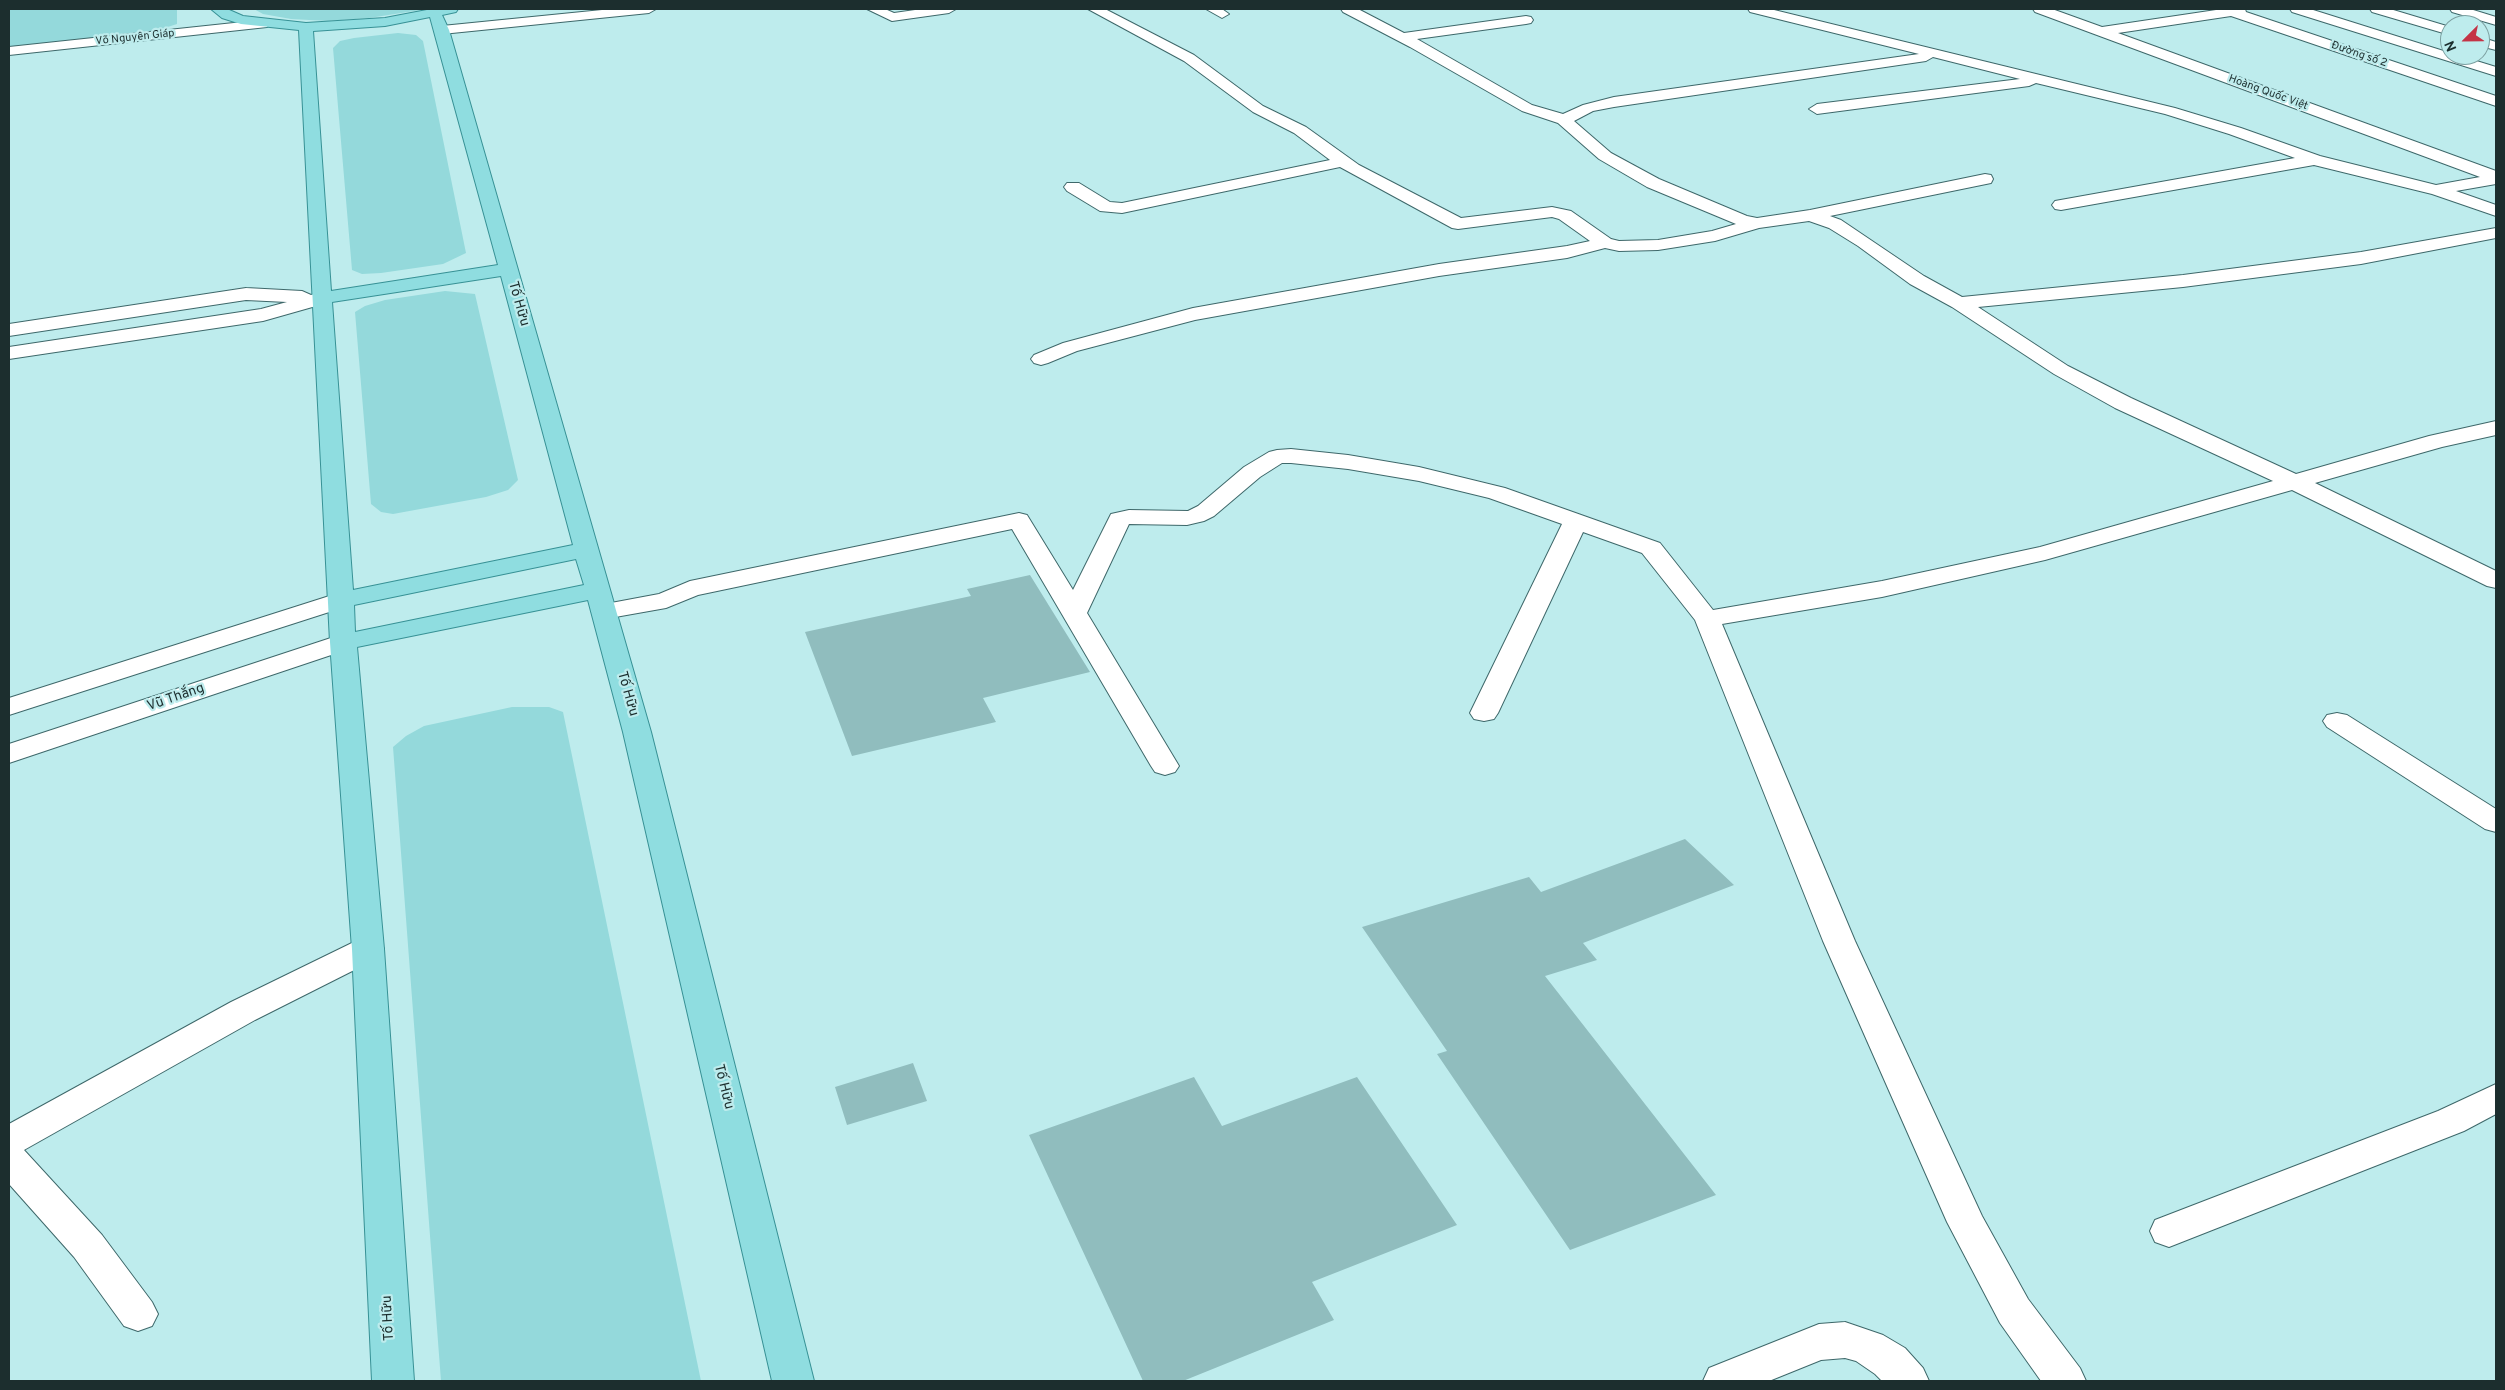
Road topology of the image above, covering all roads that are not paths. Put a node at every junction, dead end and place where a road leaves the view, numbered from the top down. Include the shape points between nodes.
1 (218, 9) edge
2 (649, 9) edge
3 (874, 9) edge
4 (949, 9) edge
5 (1094, 9) edge
6 (1348, 9) edge
7 (1755, 9) edge
8 (2040, 9) edge
9 (2252, 9) edge
10 (2298, 9) edge
11 (2377, 9) edge
12 (2457, 9) edge
13 (2227, 10) edge
14 (2152, 12) dead end
15 (443, 17) edge
16 (1526, 20) dead end
17 (2176, 20) junction
18 (2496, 21) edge
19 (262, 24) junction
20 (306, 27) junction
21 (2440, 29) edge
22 (2100, 31) junction
23 (1402, 37) junction
24 (9, 51) edge
25 (1942, 54) junction
26 (2496, 72) edge
27 (2045, 80) junction
28 (2496, 101) edge
29 (1817, 109) dead end
30 (1564, 120) junction
31 (2314, 160) junction
32 (1342, 162) junction
33 (2493, 174) edge
34 (1985, 179) dead end
35 (1073, 187) dead end
36 (2436, 190) junction
37 (2061, 206) dead end
38 (2496, 211) edge
39 (1810, 215) junction
40 (1757, 224) junction
41 (2496, 233) edge
42 (1605, 242) junction
43 (509, 269) junction
44 (323, 298) junction
45 (1959, 303) junction
46 (102, 316) junction
47 (9, 330) edge
48 (97, 340) junction
49 (9, 353) edge
50 (1041, 358) dead end
51 (2496, 428) edge
52 (2294, 482) junction
53 (1576, 521) junction
54 (587, 549) junction
55 (2496, 581) edge
56 (342, 600) junction
57 (601, 601) junction
58 (1074, 614) junction
59 (1707, 619) junction
60 (344, 642) junction
61 (9, 707) edge
62 (1484, 713) dead end
63 (2337, 721) dead end
64 (9, 754) edge
65 (1165, 766) dead end
66 (2496, 822) edge
67 (368, 949) junction
68 (2496, 1098) edge
69 (9, 1142) edge
70 (9, 1159) edge
71 (2169, 1231) dead end
72 (138, 1314) dead end
73 (393, 1381) edge
74 (793, 1381) edge
75 (1724, 1381) edge
76 (1908, 1381) edge
77 (2065, 1381) edge

1 - 19 main road via 227,15
2 - 15 street
3 - 4 street via 892,17
5 - 32 street via 1189,58 1258,109 1300,130
6 - 23 street
7 - 25 street
8 - 22 street, Hoàng Quốc Việt
9 - 13 street
10 - 26 street
11 - 21 street
12 - 18 street
13 - 17 street
13 - 28 street, Đường số 2
14 - 17 street
15 - 20 main road
15 - 43 main road, Tố Hữu
16 - 23 street
17 - 22 street
19 - 20 main road
19 - 24 street, Võ Nguyên Giáp
20 - 44 main road, Tố Hữu
22 - 33 street, Hoàng Quốc Việt
23 - 30 street via 1527,108
25 - 27 street
25 - 30 street via 1614,102 1588,108
27 - 29 street
27 - 31 street via 2170,111
30 - 40 street via 1604,156 1652,183
31 - 36 street
31 - 37 street
32 - 35 street via 1122,208 1106,207
32 - 42 street via 1458,224 1552,212 1564,215
33 - 36 street
34 - 39 street
36 - 38 street
39 - 40 street
39 - 45 street via 1857,237 1916,280
40 - 42 street via 1715,236 1658,245 1619,246
41 - 45 street via 2361,258
42 - 50 street via 1567,252 1439,270 1192,314
43 - 44 main road
43 - 54 main road, Tố Hữu
44 - 46 street via 246,294
44 - 48 street via 263,315
44 - 56 main road, Tố Hữu
45 - 52 street via 2060,370
46 - 47 street
46 - 48 street
48 - 49 street
51 - 52 street via 2437,441
52 - 55 street
52 - 59 street via 2045,554 1882,589
53 - 58 street via 1497,493 1419,474 1348,462 1277,457 1252,472 1196,516 1120,519
53 - 59 street via 1651,548
53 - 62 street
54 - 56 main road
54 - 57 main road, Tố Hữu
56 - 60 main road, Tố Hữu
56 - 61 street
57 - 58 street via 666,600 690,589 1019,520
57 - 60 main road
57 - 74 main road, Tố Hữu via 638,732
58 - 65 street
59 - 77 street via 1839,941 1966,1222 2014,1311
60 - 64 street, Vũ Thắng
60 - 67 main road, Tố Hữu
63 - 66 street
67 - 69 street via 243,1010
67 - 73 main road, Tố Hữu
68 - 71 street via 2451,1121
70 - 72 street via 88,1246
75 - 76 street via 1819,1342 1845,1340 1869,1348 1890,1361

